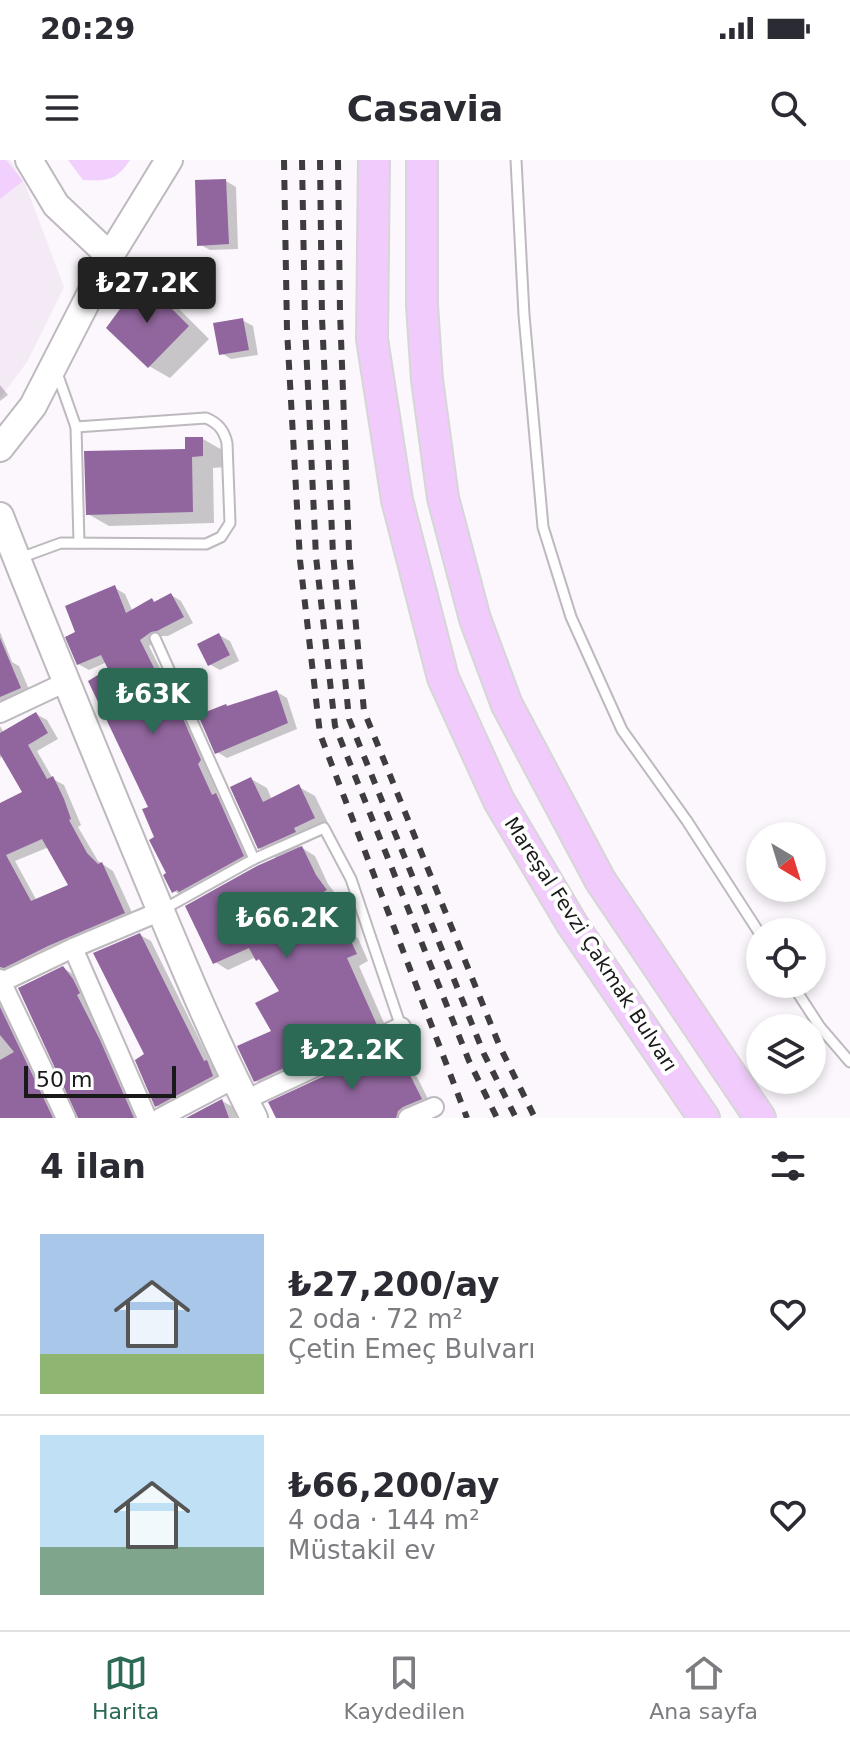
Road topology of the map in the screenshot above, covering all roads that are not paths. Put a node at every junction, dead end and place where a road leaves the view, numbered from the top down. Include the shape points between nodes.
1 (29, 160) edge
2 (169, 160) edge
3 (374, 160) edge
4 (422, 160) edge
5 (516, 160) edge
6 (110, 256) junction
7 (54, 365) junction
8 (76, 427) junction
9 (0, 448) edge
10 (0, 516) edge
11 (79, 543) junction
12 (8, 567) edge
13 (155, 638) dead end
14 (66, 682) junction
15 (0, 713) edge
16 (254, 859) junction
17 (161, 911) junction
18 (750, 918) edge
19 (73, 948) junction
20 (1, 981) edge
21 (801, 998) edge
22 (401, 1027) joint
23 (850, 1062) edge
24 (244, 1099) edge
25 (434, 1107) dead end
26 (66, 1118) edge
27 (147, 1118) edge
28 (160, 1118) edge
29 (408, 1118) edge
30 (704, 1118) edge
31 (760, 1118) edge

1 - 6 street via 56,205
2 - 6 street
3 - 30 main road, Mareşal Fevzi Çakmak Bulvarı via 372,339 397,500 443,678 499,801 572,924
4 - 31 main road via 427,380 443,498 475,619 507,705 600,880
5 - 18 lane via 543,527 571,617 622,730
6 - 7 street
7 - 8 lane
7 - 9 street via 33,406
8 - 11 lane
8 - 11 lane via 206,418 225,434 229,483 230,523 214,542
10 - 12 street
11 - 12 lane via 61,543
12 - 14 street via 32,600
13 - 16 lane
14 - 15 street
14 - 17 street
16 - 17 lane
16 - 22 lane via 324,828 351,879
17 - 19 street
17 - 24 street
19 - 20 street
19 - 27 street
20 - 26 street
21 - 23 lane
22 - 24 street
24 - 28 street
25 - 29 street

